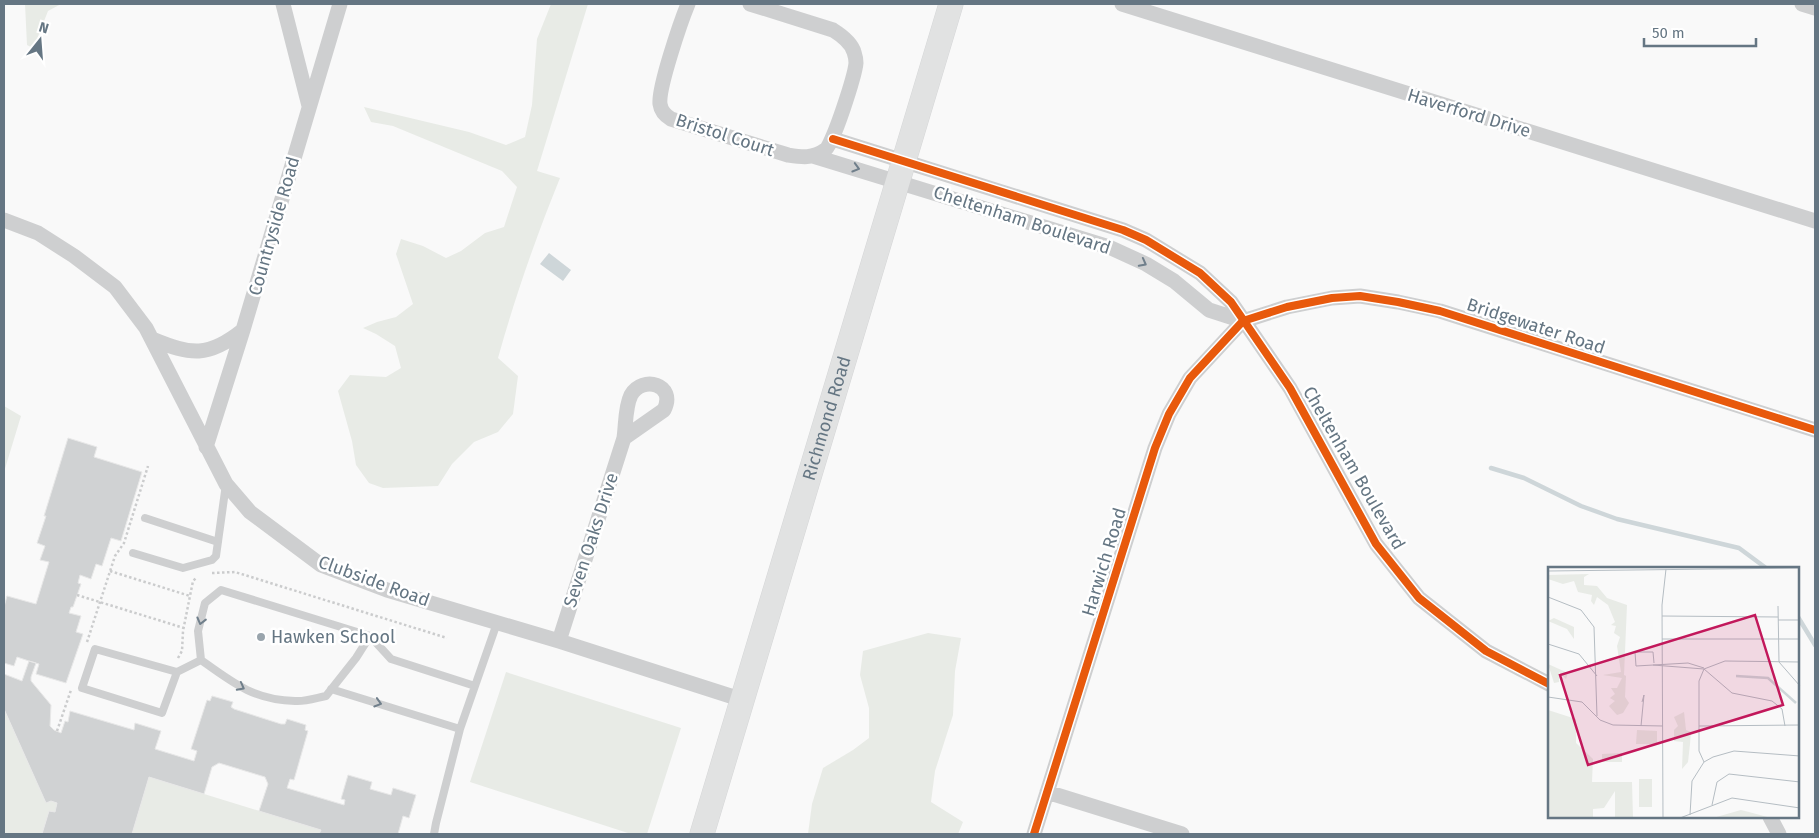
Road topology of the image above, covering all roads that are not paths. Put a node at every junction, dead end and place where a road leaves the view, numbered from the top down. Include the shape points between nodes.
1 (283, 4) edge
2 (340, 4) edge
3 (688, 4) edge
4 (750, 4) edge
5 (951, 4) edge
6 (1122, 4) edge
7 (1802, 4) edge
8 (1815, 8) edge
9 (309, 106) junction
10 (833, 139) junction
11 (813, 156) junction
12 (901, 171) junction
13 (4, 220) edge
14 (1815, 221) edge
15 (1243, 322) junction
16 (243, 330) junction
17 (152, 339) junction
18 (1815, 430) edge
19 (624, 438) dead end
20 (206, 447) junction
21 (226, 484) junction
22 (145, 518) dead end
23 (218, 542) junction
24 (133, 552) dead end
25 (496, 623) junction
26 (370, 636) junction
27 (559, 642) junction
28 (201, 660) junction
29 (176, 672) junction
30 (1548, 683) edge
31 (475, 686) junction
32 (331, 689) junction
33 (743, 700) junction
34 (460, 729) junction
35 (1047, 792) junction
36 (1771, 818) edge
37 (434, 834) edge
38 (702, 834) edge
39 (1034, 834) edge
40 (1182, 834) edge
41 (1780, 834) edge

1 - 9 street
2 - 9 street, Countryside Road
3 - 11 street, Bristol Court via 662,89 660,105 663,112 671,119 788,155
4 - 10 street via 833,30 854,50 856,65
5 - 12 main road, Richmond Road
6 - 14 street, Haverford Drive
7 - 8 street
9 - 16 street, Countryside Road
10 - 11 street via 825,150
10 - 12 street
11 -> 12 street, Bristol Court
12 -> 15 street, Cheltenham Boulevard via 1108,247 1167,277 1209,310
12 - 15 street via 1123,230 1146,240 1200,273 1231,302
12 - 33 main road, Richmond Road
13 - 17 street, Clubside Road via 38,233 115,287
15 - 18 street, Bridgewater Road via 1288,307 1332,298 1360,296 1398,302 1440,311
15 - 30 street, Cheltenham Boulevard via 1290,388 1376,544 1419,598 1486,651
15 - 35 street, Harwich Road via 1190,378 1169,414 1155,448
16 - 17 street via 229,342 203,351 177,349
16 - 20 street, Countryside Road
17 - 20 street, Clubside Road
19 - 27 street, Seven Oaks Drive
20 - 21 street, Clubside Road
21 - 23 lane
21 - 25 street, Clubside Road via 250,512 321,566
22 - 23 lane
23 - 24 lane via 216,556 212,560 183,568
25 - 27 street, Clubside Road
25 - 31 lane
26 -> 28 lane via 221,590 205,603 198,631
26 - 31 lane via 391,659
26 - 32 lane
27 - 33 street, Clubside Road
28 - 29 lane
28 -> 32 lane via 239,687 260,696 297,702 326,696
29 - 29 lane via 95,648 82,688 162,713
31 - 34 lane
32 -> 34 lane
33 - 38 main road, Richmond Road
34 - 37 lane
35 - 39 street, Harwich Road
35 - 40 street
36 - 41 street

